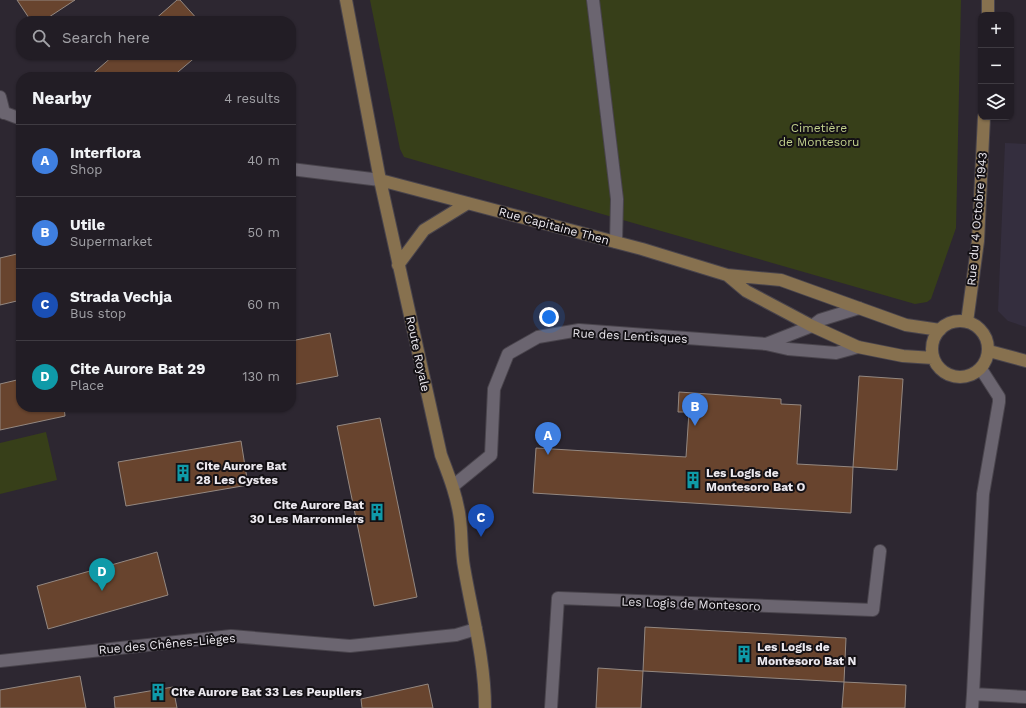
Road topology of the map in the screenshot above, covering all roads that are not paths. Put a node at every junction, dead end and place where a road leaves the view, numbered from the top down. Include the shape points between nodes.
1 (346, 0) edge
2 (593, 0) edge
3 (988, 0) edge
4 (988, 12) edge
5 (0, 97) edge
6 (2, 112) edge
7 (16, 116) edge
8 (984, 120) edge
9 (296, 170) edge
10 (380, 180) junction
11 (468, 203) junction
12 (616, 242) junction
13 (398, 265) junction
14 (727, 275) junction
15 (858, 308) junction
16 (967, 322) junction
17 (812, 326) junction
18 (940, 330) junction
19 (766, 344) junction
20 (858, 347) junction
21 (989, 351) junction
22 (933, 358) junction
23 (1026, 361) edge
24 (981, 369) junction
25 (453, 486) junction
26 (880, 551) dead end
27 (476, 629) junction
28 (0, 661) edge
29 (973, 694) junction
30 (1026, 697) edge
31 (485, 708) edge
32 (551, 708) edge
33 (972, 708) edge

1 - 10 main road, Route Royale
2 - 12 street via 617,199
3 - 4 main road
5 - 6 street
6 - 7 street
8 - 16 main road, Rue du 4 Octobre 1943 via 978,241
9 - 10 street
10 - 11 main road, Rue Capitaine Then
10 - 13 main road, Route Royale
11 - 12 main road, Rue Capitaine Then
11 - 13 main road via 424,230
12 - 14 main road, Rue Capitaine Then
13 - 25 main road, Route Royale via 440,455
14 - 15 main road, Rue Capitaine Then via 781,280
14 - 17 main road, Rue Capitaine Then via 746,291
15 - 17 street, Rue des Lentisques via 820,320
15 - 18 main road, Rue Capitaine Then via 906,325
16 - 18 main road via 957,321
16 - 21 main road via 983,332 988,341
17 - 19 street, Rue des Lentisques
17 - 20 main road, Rue Capitaine Then
18 - 22 main road via 934,338
19 - 20 street, Rue des Lentisques via 788,349 836,353
19 - 25 street, Rue des Lentisques via 578,330 538,336 508,354 494,389 492,455
20 - 22 main road, Rue Capitaine Then via 903,356
21 - 23 main road
21 - 24 main road via 987,361
22 - 24 main road via 945,373 954,377 963,378
24 - 29 street via 1000,402 983,494
25 - 27 main road, Route Royale
26 - 32 street, Les Logis de Montesoro via 873,610 558,598
27 - 28 street, Rue des Chênes-Lièges via 456,635 350,646 231,636
27 - 31 main road, Route Royale via 485,688
29 - 30 street
29 - 33 street

